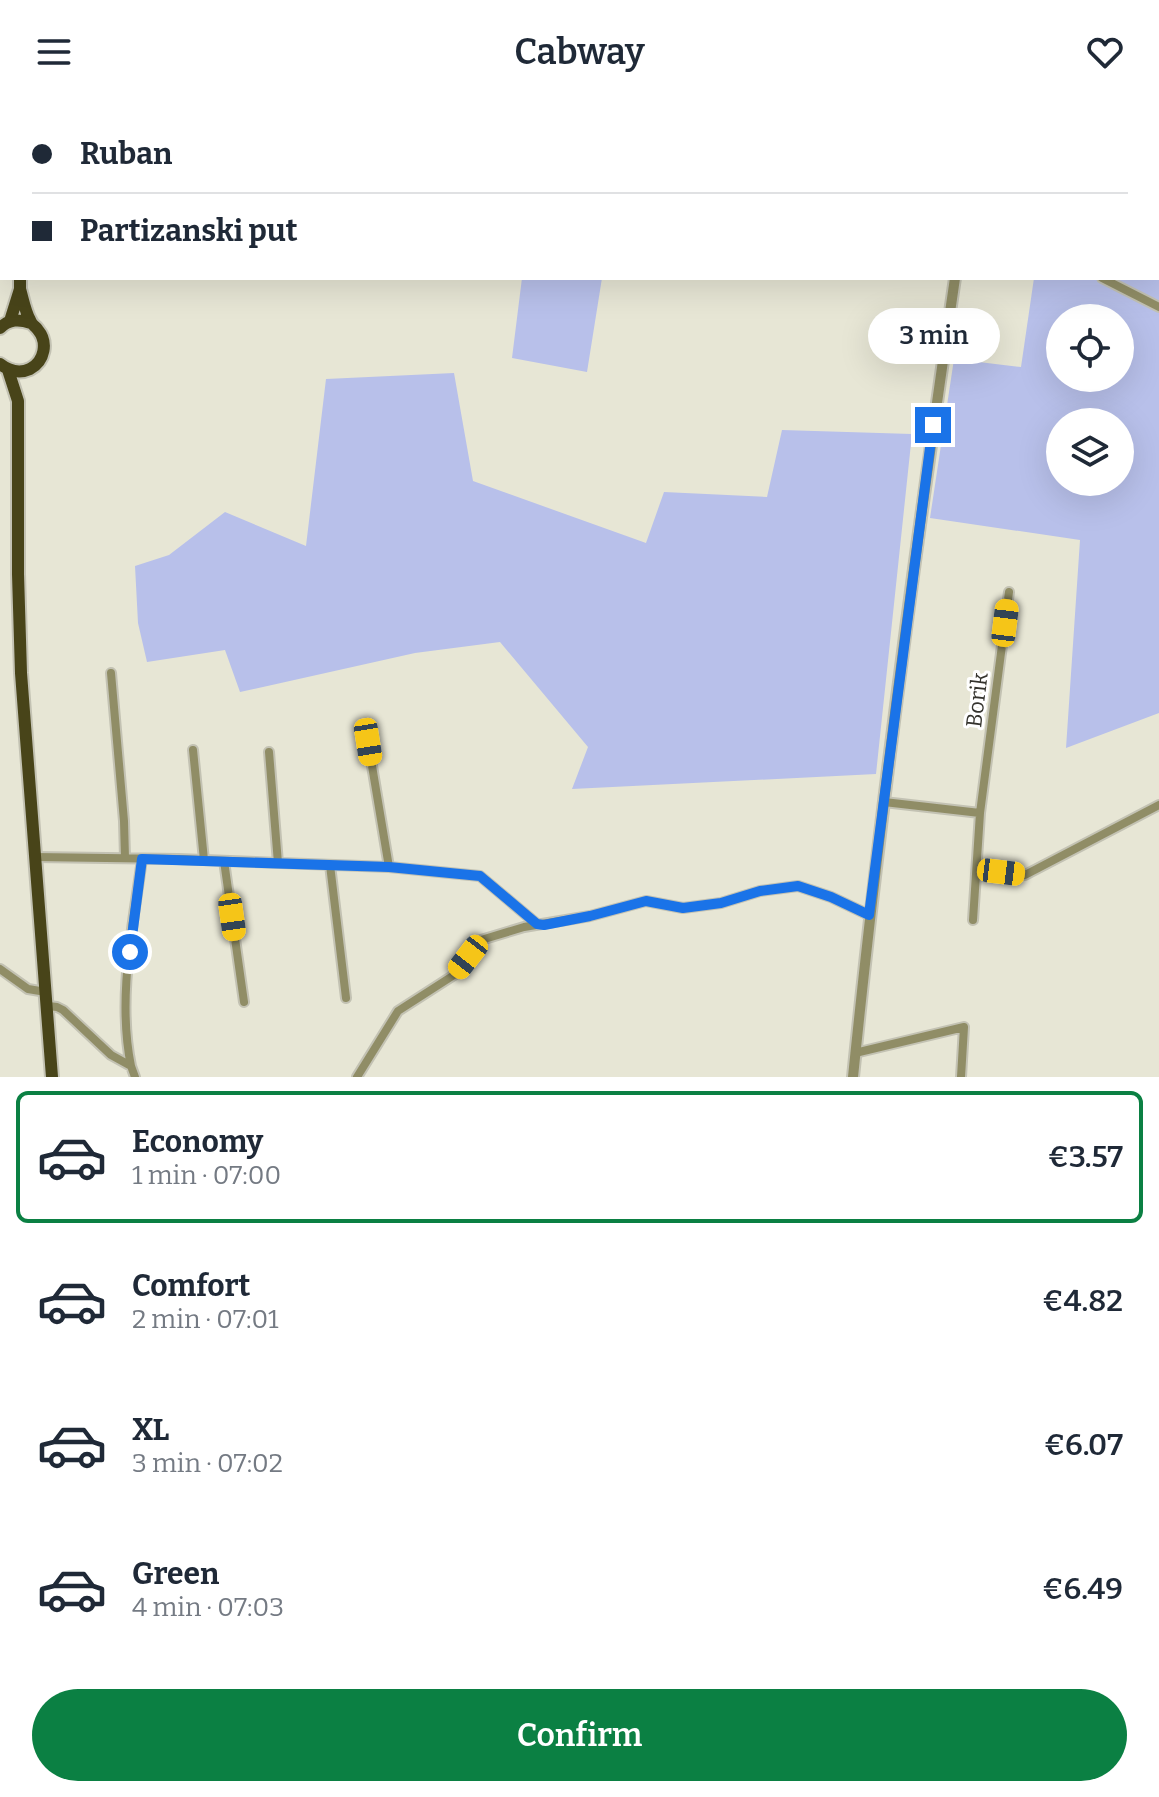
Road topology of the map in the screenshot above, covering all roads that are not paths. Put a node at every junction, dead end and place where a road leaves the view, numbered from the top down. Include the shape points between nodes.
1 (955, 280) edge
2 (1106, 280) edge
3 (20, 284) edge
4 (1159, 307) edge
5 (31, 323) junction
6 (5, 325) edge
7 (4, 367) edge
8 (30, 369) junction
9 (18, 401) junction
10 (1009, 592) dead end
11 (111, 673) dead end
12 (368, 742) dead end
13 (193, 750) dead end
14 (269, 752) dead end
15 (884, 802) junction
16 (1159, 805) edge
17 (980, 813) junction
18 (35, 857) junction
19 (125, 858) junction
20 (142, 859) junction
21 (204, 860) junction
22 (224, 861) junction
23 (278, 863) junction
24 (330, 865) junction
25 (389, 867) junction
26 (977, 869) junction
27 (869, 915) junction
28 (973, 920) dead end
29 (537, 924) junction
30 (0, 969) edge
31 (346, 998) dead end
32 (47, 999) junction
33 (244, 1002) dead end
34 (855, 1053) junction
35 (131, 1066) junction
36 (52, 1077) edge
37 (135, 1077) edge
38 (357, 1077) edge
39 (853, 1077) edge
40 (961, 1077) edge

1 - 15 street
2 - 4 street
3 - 5 main road
3 - 6 main road
5 - 6 main road
5 - 8 main road via 41,333 44,347
7 - 8 main road
7 - 9 main road
8 - 9 main road
9 - 18 main road via 21,673
10 - 17 street, Borik
11 - 19 street
12 - 25 street
13 - 21 street
14 - 23 street
15 - 17 street
15 - 27 street
16 - 26 street via 1025,875
17 - 26 street, Borik
18 - 19 street
18 - 32 main road
19 - 20 street
20 - 21 street
20 - 35 street via 126,983
21 - 22 street
22 - 23 street
22 - 33 street
23 - 24 street
24 - 25 street
24 - 31 street
25 - 29 street via 480,876
26 - 28 street, Borik
27 - 29 street via 798,886 683,908 646,901
27 - 34 street
29 - 38 street via 481,940 454,975 398,1011
30 - 32 street
32 - 35 street
32 - 36 main road
34 - 39 street
34 - 40 street via 964,1027
35 - 37 street

